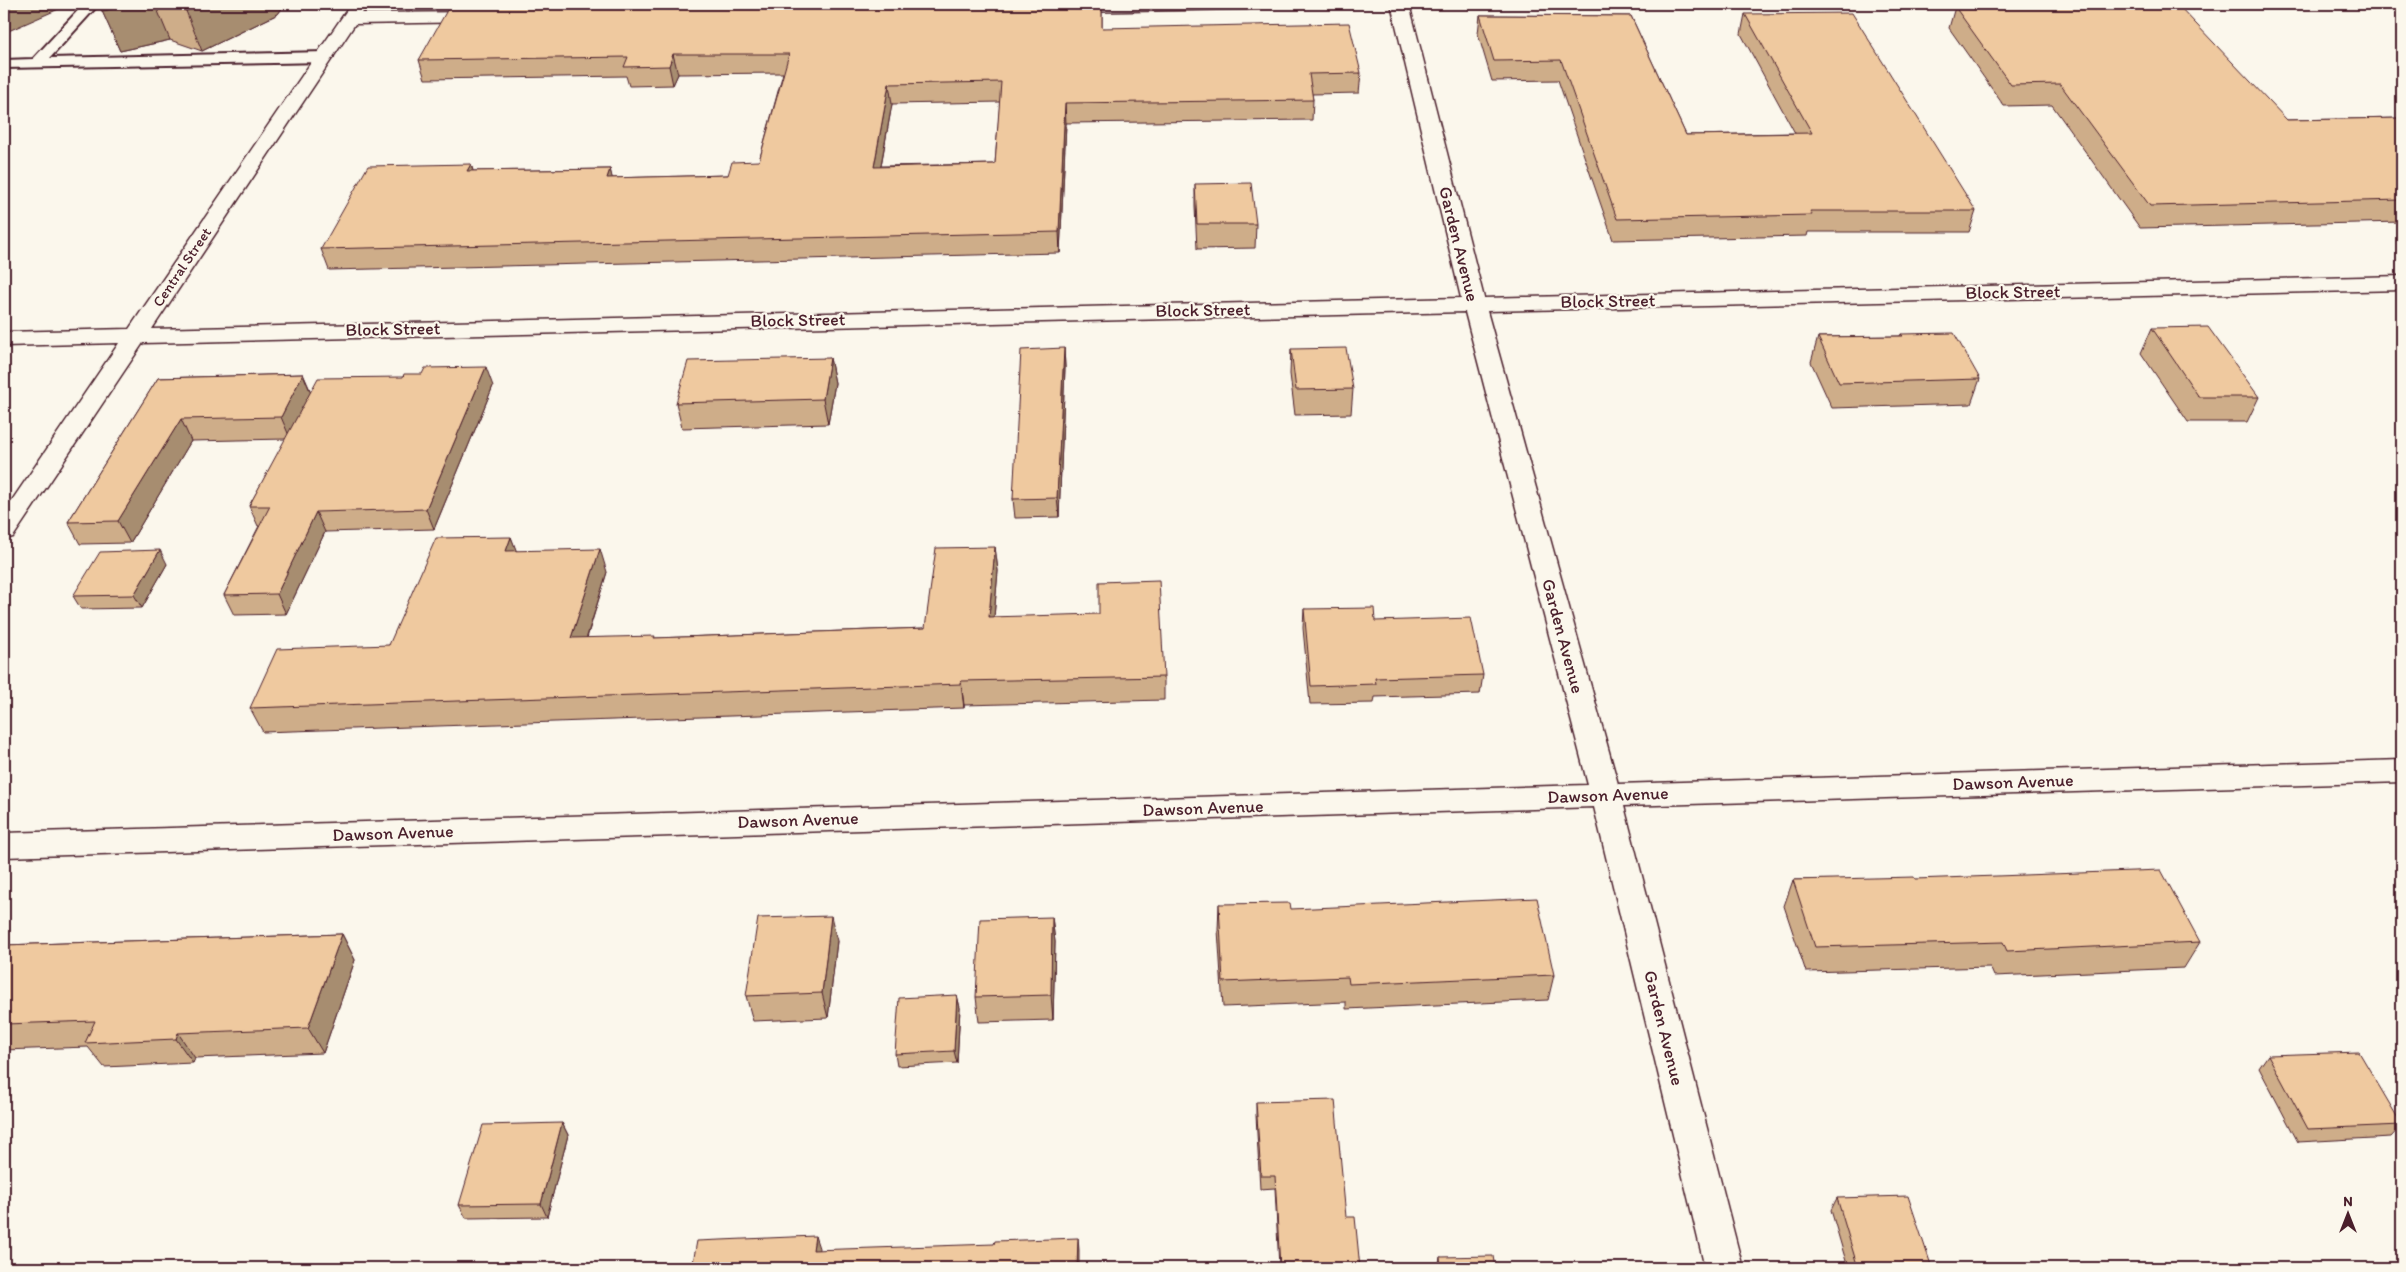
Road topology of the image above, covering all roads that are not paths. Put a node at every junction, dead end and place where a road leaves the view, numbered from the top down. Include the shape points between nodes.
1 (92, 4) edge
2 (1247, 4) edge
3 (1400, 4) edge
4 (1048, 7) edge
5 (355, 12) edge
6 (500, 17) edge
7 (325, 58) junction
8 (37, 63) junction
9 (4, 64) edge
10 (2402, 283) edge
11 (1474, 304) junction
12 (135, 334) junction
13 (4, 339) edge
14 (4, 531) edge
15 (2402, 771) edge
16 (1606, 795) junction
17 (4, 845) edge
18 (1724, 1268) edge

1 - 8 lane
2 - 4 street
3 - 11 street, Garden Avenue
5 - 6 street
5 - 7 street, Central Street
7 - 8 lane
7 - 12 street, Central Street
8 - 9 lane
10 - 11 street, Block Street
11 - 12 street, Block Street
11 - 16 street, Garden Avenue
12 - 13 street, Block Street
12 - 14 street, Central Street
15 - 16 street, Dawson Avenue
16 - 17 street, Dawson Avenue
16 - 18 street, Garden Avenue

